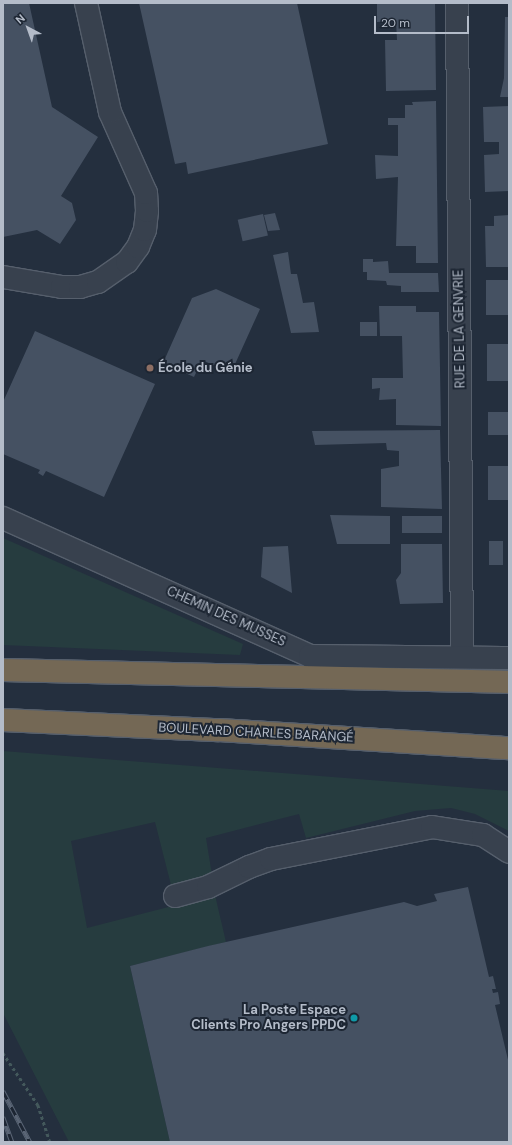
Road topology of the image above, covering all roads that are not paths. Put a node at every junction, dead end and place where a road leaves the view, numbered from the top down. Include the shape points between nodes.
1 (86, 3) edge
2 (457, 3) edge
3 (3, 277) edge
4 (3, 518) edge
5 (462, 656) junction
6 (509, 658) edge
7 (3, 670) edge
8 (509, 682) edge
9 (3, 720) edge
10 (509, 748) edge
11 (509, 852) edge
12 (175, 896) dead end

1 - 3 street via 110,112 146,193 145,230 138,247 127,262 98,282 62,288
2 - 5 street, RUE DE LA GENVRIE
4 - 5 street, CHEMIN DES MUSSES via 310,656
5 - 6 street
7 - 8 highway
9 - 10 highway, BOULEVARD CHARLES BARANGÉ
11 - 12 street via 483,835 432,827 271,859 208,887

